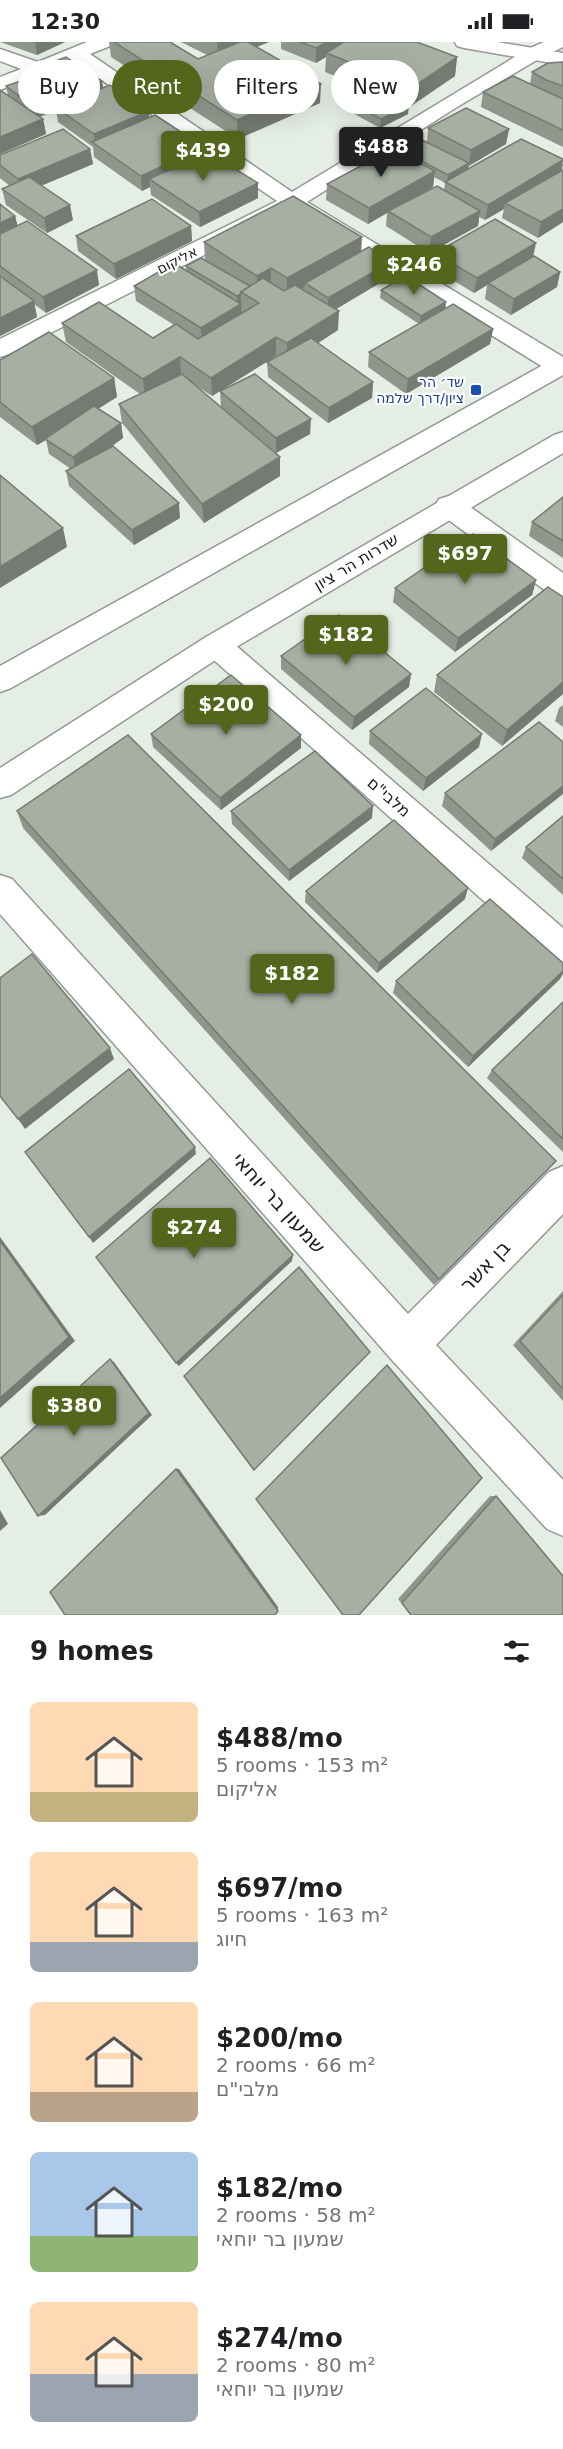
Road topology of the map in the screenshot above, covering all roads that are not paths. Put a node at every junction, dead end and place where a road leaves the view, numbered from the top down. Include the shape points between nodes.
1 (103, 42) edge
2 (464, 42) edge
3 (559, 42) edge
4 (535, 53) junction
5 (77, 54) junction
6 (0, 55) edge
7 (563, 59) edge
8 (60, 60) edge
9 (18, 61) edge
10 (18, 76) edge
11 (0, 84) edge
12 (450, 103) junction
13 (471, 113) edge
14 (292, 202) junction
15 (0, 349) edge
16 (562, 365) edge
17 (563, 441) edge
18 (449, 506) junction
19 (563, 588) edge
20 (216, 645) junction
21 (0, 680) edge
22 (0, 785) edge
23 (0, 890) edge
24 (563, 950) edge
25 (563, 1186) edge
26 (407, 1346) junction
27 (563, 1513) edge

1 - 5 street
2 - 4 street
3 - 4 street, אליקום
4 - 7 street
4 - 12 street, אליקום
5 - 8 street
5 - 14 street
6 - 9 street
10 - 11 street
12 - 13 street
12 - 14 street, אליקום
14 - 15 street, אליקום
14 - 16 street
16 - 21 street
17 - 18 street, שדרות הר ציון
18 - 19 street
18 - 20 street, שדרות הר ציון
20 - 22 street, שדרות הר ציון
20 - 24 street, מלבי"ם
23 - 26 street, שמעון בר יוחאי
25 - 26 street, בן אשר
26 - 27 street, שמעון בר יוחאי

